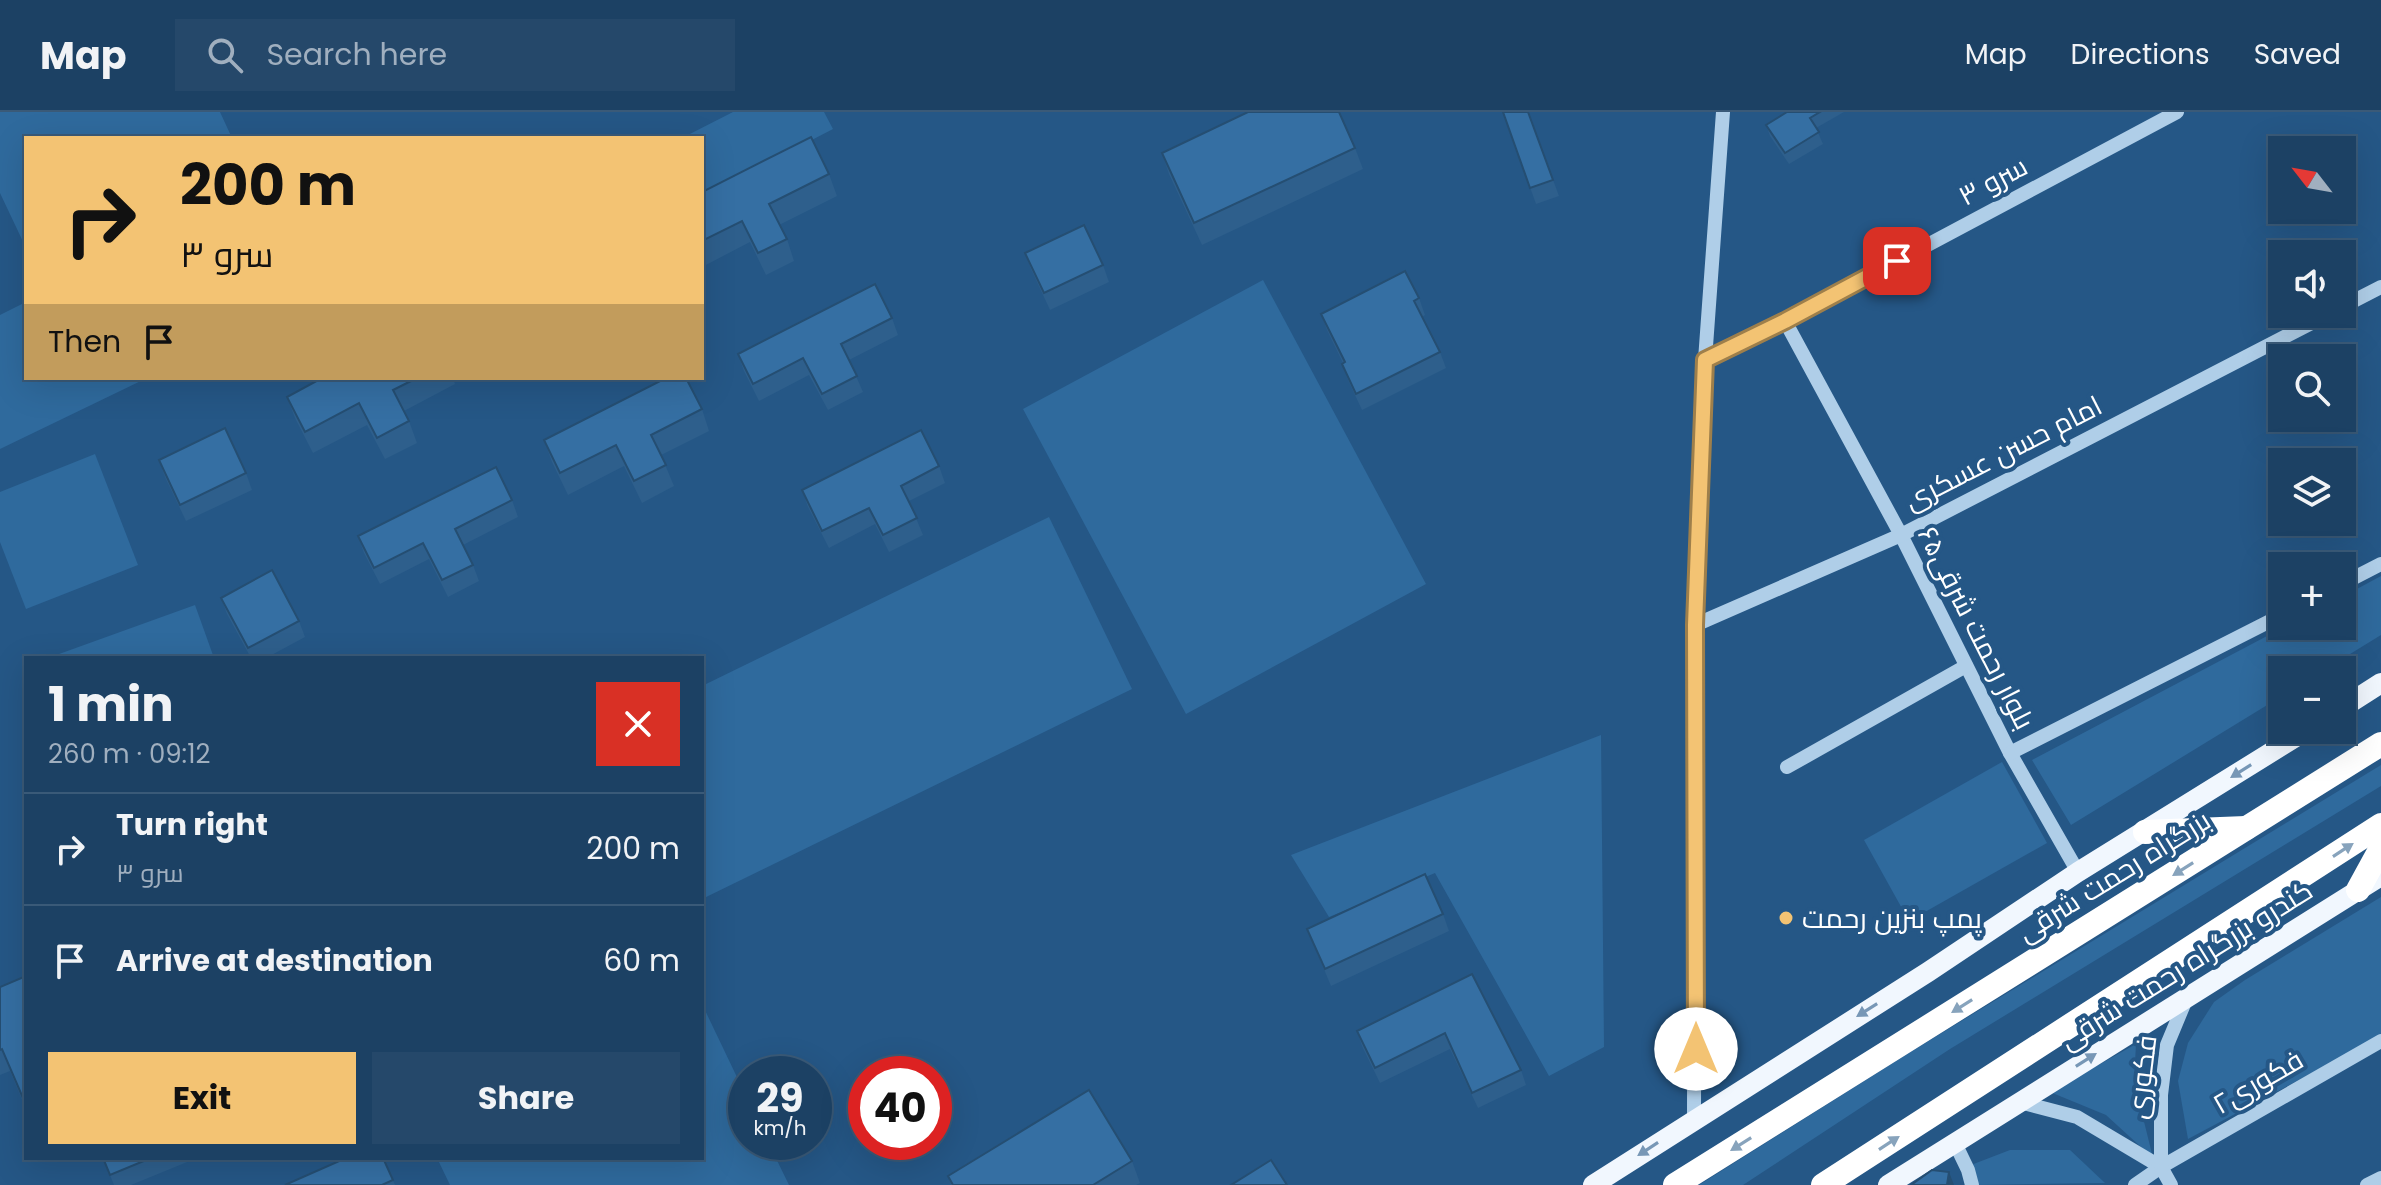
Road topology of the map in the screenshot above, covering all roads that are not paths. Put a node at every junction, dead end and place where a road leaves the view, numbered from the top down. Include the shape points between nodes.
1 (1723, 112) edge
2 (2177, 112) edge
3 (2381, 287) edge
4 (2356, 300) edge
5 (1785, 321) junction
6 (2302, 328) edge
7 (1705, 360) junction
8 (1901, 535) junction
9 (2381, 564) edge
10 (2356, 577) edge
11 (2268, 622) edge
12 (1695, 625) junction
13 (1966, 666) junction
14 (2381, 683) edge
15 (2356, 699) edge
16 (2285, 744) edge
17 (2381, 744) edge
18 (2010, 753) junction
19 (1787, 767) dead end
20 (2381, 825) edge
21 (2249, 828) junction
22 (2145, 832) junction
23 (2381, 848) edge
24 (2078, 872) junction
25 (2381, 876) edge
26 (2358, 890) junction
27 (2187, 996) junction
28 (2381, 1041) edge
29 (2020, 1102) junction
30 (1694, 1119) junction
31 (1955, 1143) junction
32 (2161, 1167) junction
33 (2381, 1178) edge
34 (1593, 1185) edge
35 (1675, 1185) edge
36 (1823, 1185) edge
37 (1888, 1185) edge
38 (1972, 1185) edge
39 (2135, 1185) edge
40 (2171, 1185) edge
41 (2367, 1185) edge

1 - 7 street
2 - 5 street, سرو ۳
3 - 4 street
5 - 7 street, سرو ۳
5 - 8 street, بلوار رحمت شرقی۶۵
6 - 8 street, امام حسن عسکری
7 - 12 street
8 - 12 street, امام حسن عسکری
8 - 13 street, بلوار رحمت شرقی۶۵
9 - 10 street
11 - 18 street
12 - 30 street
13 - 18 street, بلوار رحمت شرقی۶۵
13 - 19 street
14 - 15 main road
16 -> 22 main road
17 - 21 highway, بزرگراه رحمت شرقی
18 - 24 street, بلوار رحمت شرقی۶۵
36 -> 20 highway
21 - 22 highway
21 -> 35 highway, بزرگراه رحمت شرقی
22 - 24 main road
23 - 26 highway
24 -> 30 main road
25 - 26 main road, کندرو بزرگراه رحمت شرقی
26 - 27 main road, کندرو بزرگراه رحمت شرقی
29 -> 27 main road, کندرو بزرگراه رحمت شرقی
27 - 32 street, فکوری via 2167,1045
28 - 32 street, فکوری۲
29 - 31 main road, کندرو بزرگراه رحمت شرقی
29 - 32 street, فکوری via 2077,1117
30 -> 34 main road
31 - 37 main road, کندرو بزرگراه رحمت شرقی
31 - 38 street
32 - 39 street, فکوری۲
32 - 40 street, فکوری
33 - 41 street

